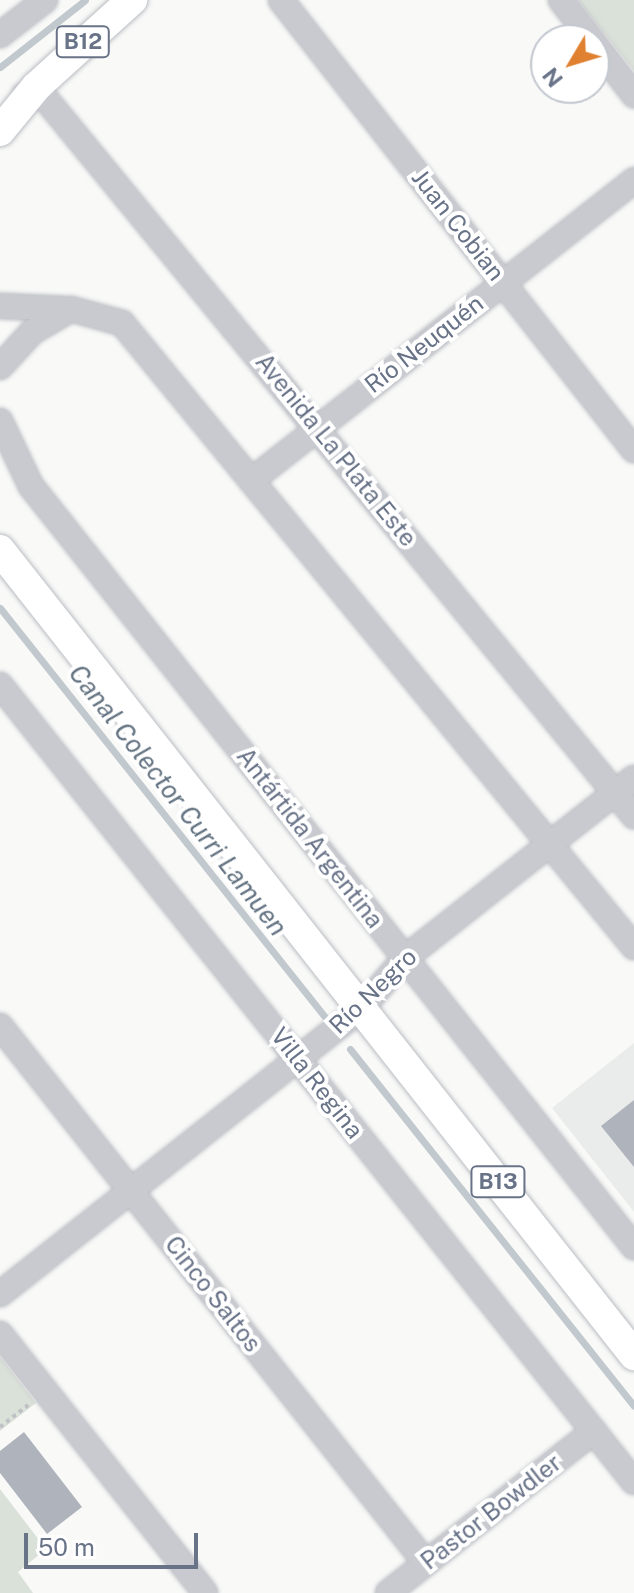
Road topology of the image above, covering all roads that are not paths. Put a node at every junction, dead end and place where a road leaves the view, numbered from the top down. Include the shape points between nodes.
1 (45, 0) edge
2 (132, 0) edge
3 (281, 0) edge
4 (561, 0) edge
5 (579, 24) edge
6 (0, 35) edge
7 (610, 64) edge
8 (36, 87) junction
9 (634, 95) edge
10 (0, 114) edge
11 (0, 131) edge
12 (634, 180) edge
13 (503, 283) junction
14 (0, 306) edge
15 (71, 309) junction
16 (0, 367) edge
17 (0, 421) edge
18 (318, 427) junction
19 (634, 450) edge
20 (252, 480) junction
21 (0, 541) edge
22 (0, 550) edge
23 (48, 612) junction
24 (2, 690) edge
25 (625, 785) edge
26 (634, 816) edge
27 (550, 844) junction
28 (634, 947) edge
29 (405, 958) junction
30 (361, 1009) junction
31 (0, 1026) edge
32 (298, 1059) junction
33 (131, 1191) junction
34 (634, 1247) edge
35 (0, 1294) edge
36 (0, 1334) edge
37 (634, 1355) edge
38 (594, 1431) junction
39 (634, 1482) edge
40 (426, 1563) junction
41 (205, 1593) edge
42 (388, 1593) edge

1 - 6 street
2 - 8 main road, B12
3 - 13 street, Juan Cobian
4 - 5 street
7 - 9 street
8 - 10 street, B12
8 - 11 main road, B12
8 - 18 street, Avenida La Plata Este
12 - 13 street, Río Neuquén
13 - 18 street, Río Neuquén
13 - 19 street, Juan Cobian
14 - 15 street
15 - 16 street via 32,332
15 - 20 street via 105,314 136,337
17 - 29 street, Antártida Argentina via 31,486
18 - 20 street, Río Neuquén
18 - 25 street, Avenida La Plata Este
20 - 27 street
21 - 23 main road
22 - 23 main road, B13
23 - 30 main road, B13
24 - 32 street, Villa Regina
25 - 26 street, Avenida La Plata Este
25 - 27 street, Río Negro
27 - 28 street
27 - 29 street, Río Negro
29 - 30 street, Río Negro
29 - 34 street, Antártida Argentina
30 - 32 street, Río Negro
30 - 37 main road, B13
31 - 33 street, Cinco Saltos
32 - 33 street, Río Negro
32 - 38 street, Villa Regina
33 - 35 street, Río Negro
33 - 40 street, Cinco Saltos
36 - 41 street
38 - 39 street, Villa Regina
38 - 40 street, Pastor Bowdler
40 - 42 street, Pastor Bowdler

